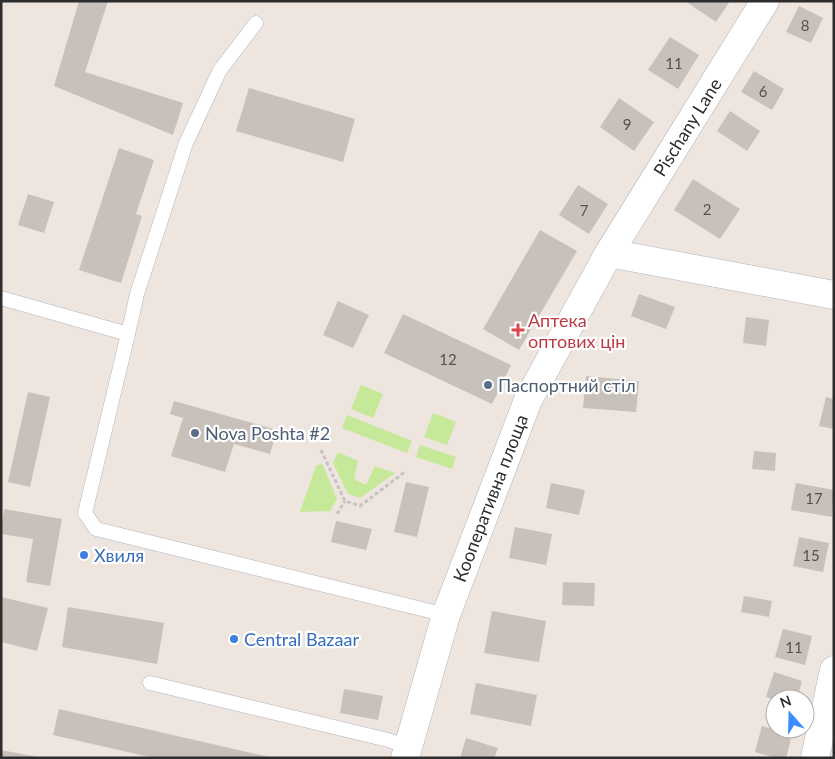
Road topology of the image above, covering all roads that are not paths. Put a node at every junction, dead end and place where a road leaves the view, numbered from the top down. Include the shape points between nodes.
1 (766, 1) edge
2 (256, 23) dead end
3 (609, 252) junction
4 (834, 295) edge
5 (1, 298) edge
6 (128, 334) junction
7 (446, 615) junction
8 (834, 670) edge
9 (150, 683) dead end
10 (406, 752) edge
11 (815, 758) edge

1 - 3 street, Pischany Lane
2 - 6 lane via 220,70 186,143 137,294
3 - 4 street
3 - 7 street, Кооперативна площа via 528,400
5 - 6 lane
6 - 7 lane via 85,512 96,529
7 - 10 street, Кооперативна площа
8 - 11 street
9 - 10 lane via 388,740

